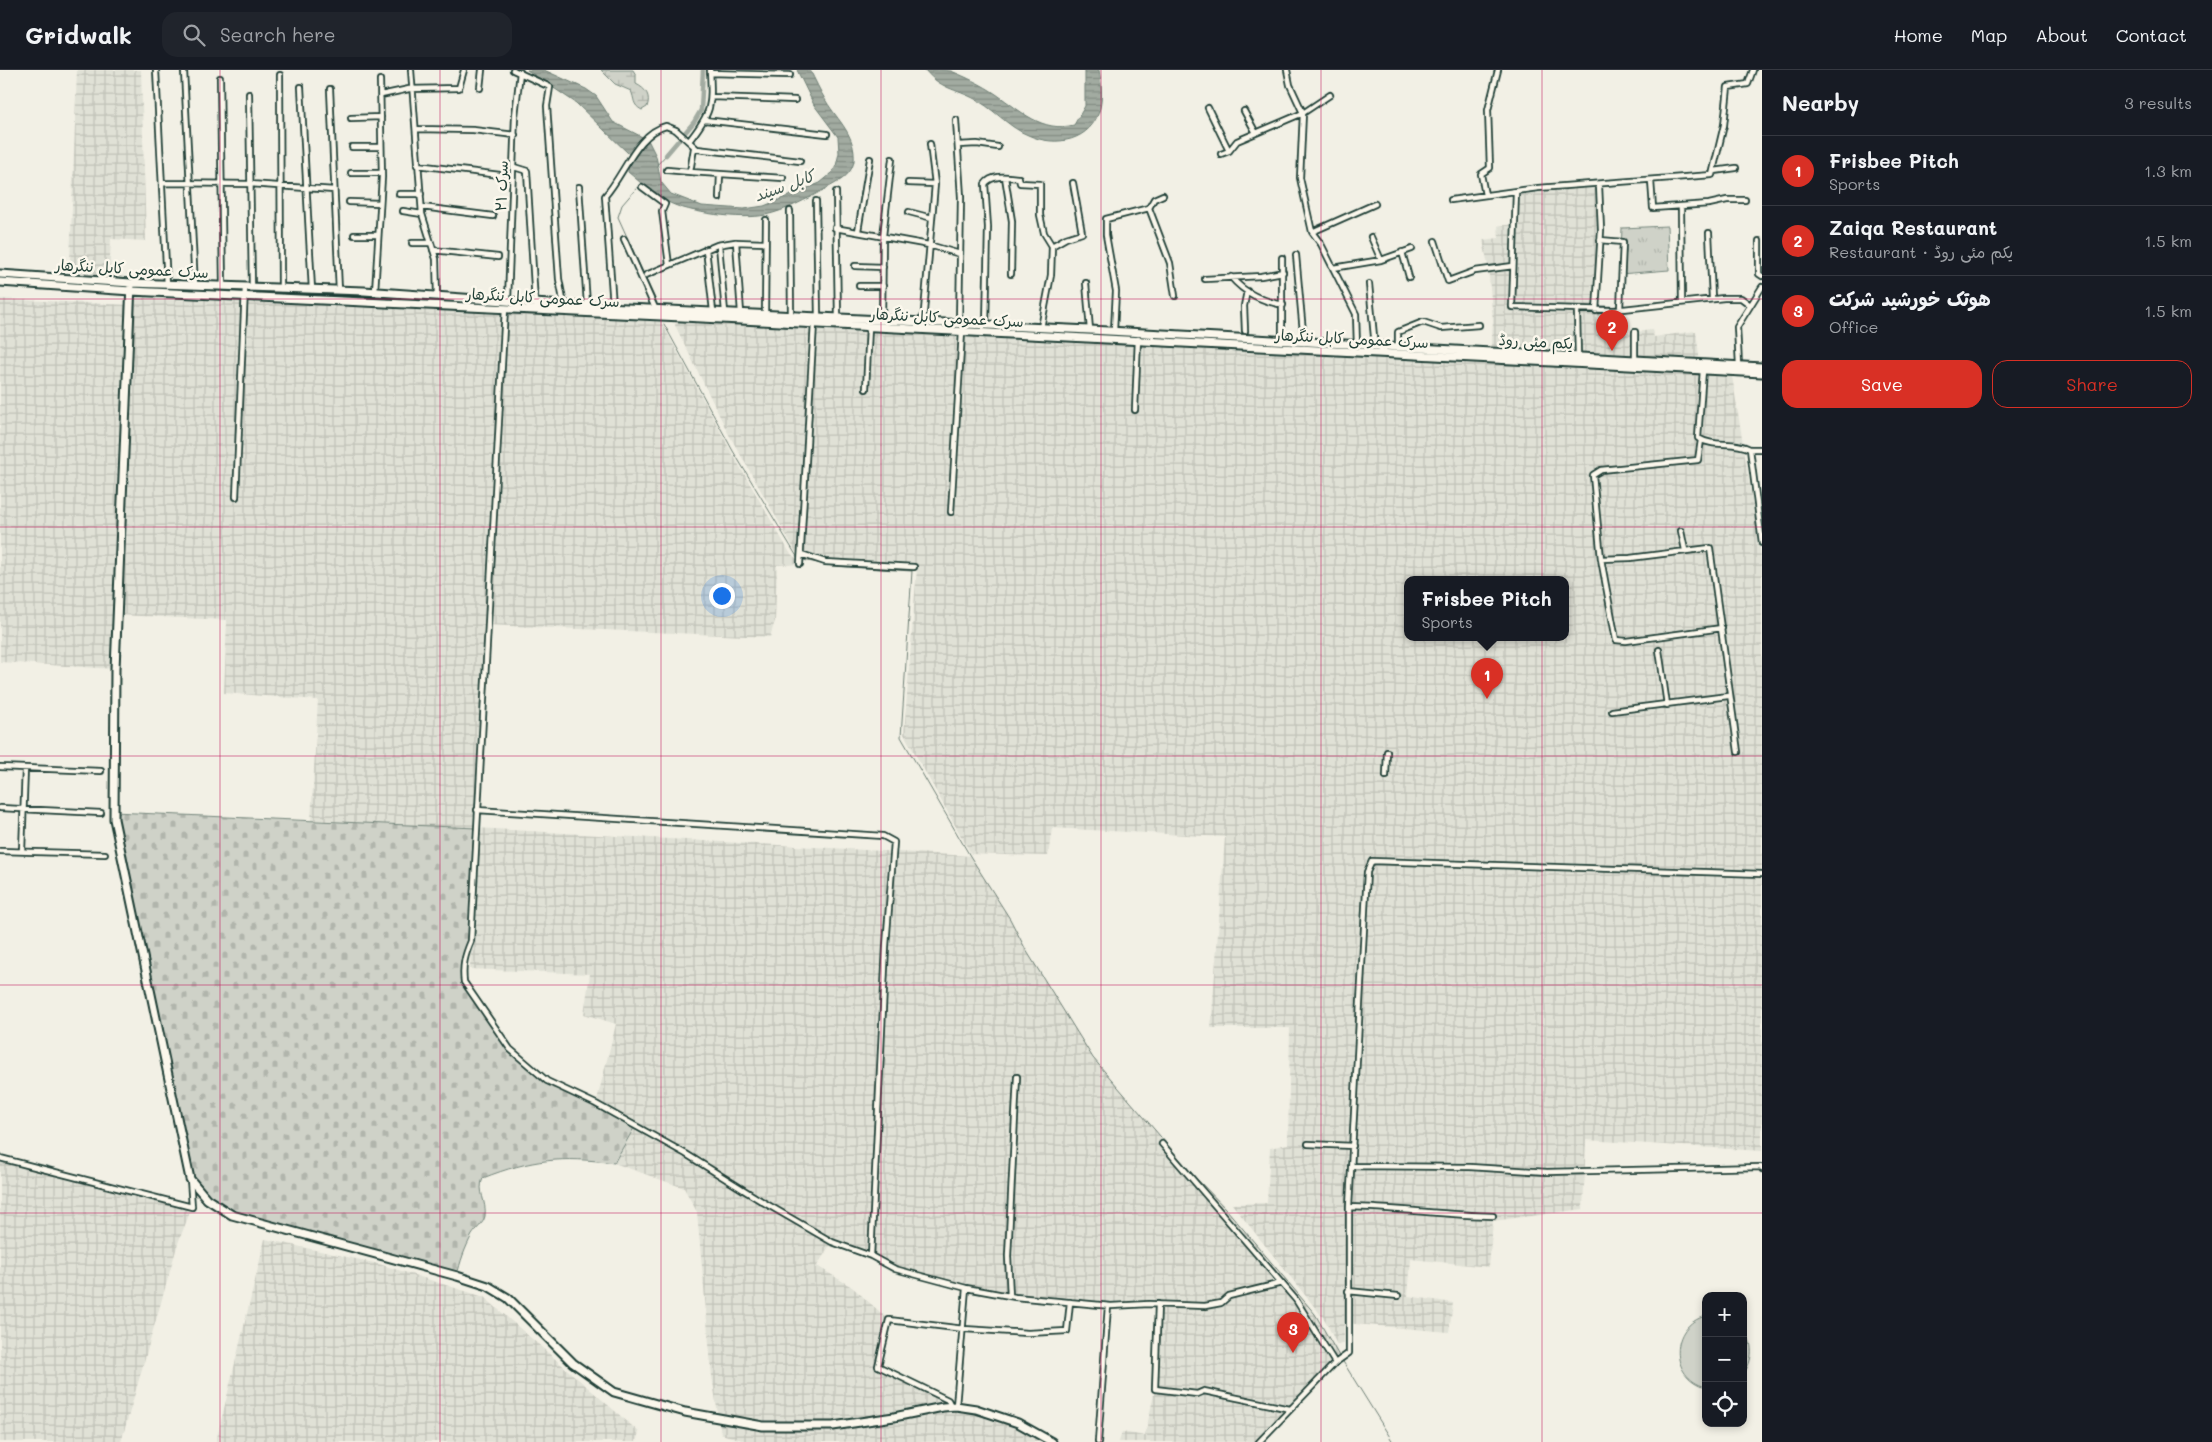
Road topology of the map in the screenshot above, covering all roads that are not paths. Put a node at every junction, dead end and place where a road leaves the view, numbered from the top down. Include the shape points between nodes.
1 (156, 70) edge
2 (410, 70) edge
3 (464, 70) edge
4 (482, 70) edge
5 (513, 70) edge
6 (1287, 70) edge
7 (1498, 70) edge
8 (1754, 70) edge
9 (184, 71) edge
10 (520, 72) junction
11 (710, 72) edge
12 (280, 75) dead end
13 (790, 75) dead end
14 (220, 78) dead end
15 (380, 80) dead end
16 (301, 87) dead end
17 (480, 88) dead end
18 (330, 89) dead end
19 (412, 89) junction
20 (249, 94) dead end
21 (381, 95) junction
22 (1330, 95) dead end
23 (712, 97) junction
24 (795, 100) dead end
25 (1208, 108) dead end
26 (1244, 111) dead end
27 (1303, 112) junction
28 (381, 117) junction
29 (351, 118) dead end
30 (705, 120) junction
31 (956, 120) dead end
32 (417, 128) junction
33 (1256, 133) junction
34 (827, 134) dead end
35 (515, 135) junction
36 (685, 137) junction
37 (930, 144) dead end
38 (958, 145) junction
39 (381, 146) junction
40 (352, 147) dead end
41 (998, 147) dead end
42 (694, 148) junction
43 (1228, 151) junction
44 (1221, 154) dead end
45 (870, 158) dead end
46 (892, 159) dead end
47 (800, 162) dead end
48 (417, 165) junction
49 (514, 167) junction
50 (1736, 168) dead end
51 (668, 170) dead end
52 (1714, 171) junction
53 (690, 172) junction
54 (351, 173) dead end
55 (382, 173) junction
56 (720, 174) junction
57 (500, 175) dead end
58 (1005, 177) junction
59 (783, 178) dead end
60 (1651, 180) junction
61 (189, 182) junction
62 (1073, 182) dead end
63 (162, 183) junction
64 (222, 183) junction
65 (908, 183) dead end
66 (250, 184) junction
67 (935, 184) junction
68 (1599, 185) junction
69 (281, 186) junction
70 (579, 187) dead end
71 (642, 187) dead end
72 (307, 189) junction
73 (334, 190) junction
74 (836, 192) dead end
75 (1516, 192) junction
76 (399, 194) dead end
77 (421, 194) junction
78 (1163, 194) dead end
79 (1485, 195) junction
80 (719, 198) dead end
81 (1451, 200) dead end
82 (1745, 200) dead end
83 (816, 201) dead end
84 (349, 202) dead end
85 (380, 202) junction
86 (1375, 204) dead end
87 (1680, 207) junction
88 (422, 208) junction
89 (1149, 208) junction
90 (403, 211) dead end
91 (790, 211) dead end
92 (909, 212) dead end
93 (422, 214) junction
94 (493, 216) dead end
95 (932, 218) junction
96 (766, 220) dead end
97 (835, 228) junction
98 (858, 231) junction
99 (1312, 232) junction
100 (1709, 233) dead end
101 (354, 235) dead end
102 (378, 235) junction
103 (883, 236) junction
104 (1371, 237) dead end
105 (624, 239) dead end
106 (1600, 240) junction
107 (1434, 241) dead end
108 (1759, 241) dead end
109 (736, 242) junction
110 (412, 243) dead end
111 (431, 243) junction
112 (765, 243) junction
113 (720, 245) junction
114 (930, 245) junction
115 (1052, 246) junction
116 (706, 249) junction
117 (1412, 249) dead end
118 (433, 250) junction
119 (1402, 252) junction
120 (960, 254) junction
121 (1296, 255) dead end
122 (498, 257) dead end
123 (1282, 258) dead end
124 (1381, 260) junction
125 (668, 265) junction
126 (855, 266) dead end
127 (1513, 266) junction
128 (883, 267) junction
129 (1333, 268) junction
130 (1283, 272) junction
131 (0, 274) edge
132 (1011, 274) dead end
133 (646, 275) dead end
134 (1762, 276) edge
135 (1231, 277) junction
136 (1408, 277) dead end
137 (1205, 279) dead end
138 (0, 282) edge
139 (1086, 283) dead end
140 (1369, 284) dead end
141 (167, 285) junction
142 (195, 286) junction
143 (859, 286) dead end
144 (883, 286) junction
145 (131, 287) junction
146 (223, 287) junction
147 (249, 288) junction
148 (1762, 288) edge
149 (281, 289) junction
150 (312, 291) junction
151 (339, 291) junction
152 (375, 292) junction
153 (1247, 292) junction
154 (245, 296) junction
155 (437, 296) junction
156 (1175, 296) dead end
157 (1712, 298) junction
158 (1682, 302) junction
159 (506, 303) junction
160 (535, 303) junction
161 (564, 304) junction
162 (587, 304) junction
163 (1749, 304) junction
164 (1283, 305) junction
165 (613, 306) junction
166 (655, 308) junction
167 (1596, 310) junction
168 (1620, 310) junction
169 (713, 311) junction
170 (1577, 311) junction
171 (725, 312) junction
172 (741, 313) junction
173 (765, 314) junction
174 (791, 316) junction
175 (838, 318) junction
176 (816, 319) junction
177 (882, 320) junction
178 (923, 323) junction
179 (959, 324) junction
180 (1479, 325) dead end
181 (986, 326) junction
182 (869, 327) junction
183 (1041, 328) junction
184 (1090, 330) junction
185 (1114, 331) junction
186 (1245, 331) dead end
187 (962, 332) junction
188 (1635, 332) dead end
189 (1138, 337) junction
190 (1282, 342) junction
191 (1304, 343) junction
192 (1357, 346) junction
193 (1374, 347) junction
194 (1398, 348) junction
195 (1491, 353) joint
196 (1578, 357) junction
197 (1635, 360) junction
198 (1739, 365) junction
199 (1702, 366) junction
200 (1762, 366) edge
201 (1762, 374) edge
202 (866, 389) dead end
203 (1135, 410) dead end
204 (1701, 440) junction
205 (1750, 449) junction
206 (1762, 449) edge
207 (236, 497) dead end
208 (1760, 511) edge
209 (951, 512) dead end
210 (1682, 531) dead end
211 (1762, 543) edge
212 (1685, 550) junction
213 (800, 554) junction
214 (1601, 559) junction
215 (800, 564) dead end
216 (914, 568) dead end
217 (1722, 628) junction
218 (1659, 650) dead end
219 (1728, 696) junction
220 (1667, 705) junction
221 (1612, 712) dead end
222 (1388, 752) dead end
223 (1738, 752) dead end
224 (0, 767) edge
225 (25, 768) junction
226 (101, 771) dead end
227 (1386, 776) dead end
228 (0, 808) edge
229 (23, 808) junction
230 (477, 810) junction
231 (101, 813) dead end
232 (0, 851) edge
233 (22, 851) junction
234 (105, 854) dead end
235 (1762, 874) edge
236 (1017, 1077) dead end
237 (1162, 1144) dead end
238 (1308, 1144) dead end
239 (1353, 1146) junction
240 (0, 1158) edge
241 (1351, 1166) junction
242 (1762, 1169) edge
243 (190, 1179) junction
244 (1349, 1207) junction
245 (1493, 1216) dead end
246 (872, 1256) junction
247 (1282, 1284) junction
248 (966, 1288) junction
249 (1348, 1290) junction
250 (1010, 1296) junction
251 (1398, 1296) dead end
252 (1070, 1302) junction
253 (1158, 1304) junction
254 (1108, 1306) junction
255 (964, 1329) junction
256 (1335, 1364) junction
257 (954, 1406) junction
258 (1290, 1409) junction
259 (1052, 1442) edge
260 (1098, 1442) edge
261 (1259, 1442) edge

1 - 63 street
2 - 19 street
3 - 19 street via 459,88
4 - 17 street
5 - 10 street
6 - 27 street via 1290,85
7 - 79 street via 1488,110 1490,168 1481,174
8 - 52 street via 1748,84 1728,87
9 - 61 street
10 - 35 street, سرک ۲۱
10 - 161 street via 550,87 547,114 559,279
11 - 13 street
11 - 23 street
12 - 69 street
14 - 64 street
15 - 21 street
16 - 72 street
18 - 73 street
19 - 21 street
19 - 32 street
20 - 66 street
21 - 28 street
22 - 27 street
23 - 24 street
23 - 30 street
25 - 43 street
26 - 33 street
27 - 33 street
27 - 99 street via 1300,178
28 - 29 street
28 - 39 street
30 - 34 street
30 - 36 street
31 - 38 street
32 - 35 street
32 - 48 street
33 - 43 street via 1237,142
35 - 49 street, سرک ۲۱
36 - 42 street
36 - 165 street via 666,126 647,137 628,159 619,180 605,196
37 - 67 street
38 - 41 street
38 - 120 street
39 - 40 street
39 - 55 street
42 - 47 street
42 - 53 street
43 - 44 street
45 - 98 street
46 - 103 street
48 - 57 street
48 - 77 street
49 - 159 street, سرک ۲۱
49 - 160 street via 526,171
50 - 52 street
51 - 53 street
52 - 60 street via 1712,175
53 - 56 street
54 - 55 street
55 - 85 street
56 - 59 street
56 - 80 street
58 - 115 street via 1019,178 1020,183 1040,184 1040,215 1044,233
58 - 132 street via 1012,221
58 - 181 street via 995,177 985,184 988,227
60 - 68 street
60 - 87 street via 1653,208
61 - 63 street
61 - 64 street
61 - 142 street
62 - 115 street via 1082,232
63 - 141 street
64 - 66 street
64 - 146 street
65 - 67 street
66 - 69 street
66 - 147 street
67 - 95 street
68 - 75 street
68 - 106 street
69 - 72 street
69 - 149 street
70 - 162 street
71 - 125 street via 665,204 663,219
72 - 73 street
72 - 150 street
73 - 151 street
74 - 97 street
75 - 79 street
75 - 127 street
76 - 77 street
77 - 88 street
78 - 89 street via 1154,199
79 - 81 street
82 - 87 street
83 - 176 street
84 - 85 street
85 - 102 street
86 - 99 street
87 - 158 street
88 - 93 street
88 - 94 street
89 - 156 street via 1170,263
89 - 185 street via 1106,219 1116,290
90 - 93 street
91 - 174 street
92 - 95 street
93 - 111 street
95 - 114 street
96 - 112 street
97 - 98 street
97 - 175 street
98 - 103 street
99 - 129 street
100 - 157 street
101 - 102 street
102 - 152 street
103 - 114 street
103 - 128 street
104 - 124 street
105 - 166 street
106 - 167 street
106 - 168 street via 1623,242
107 - 127 street via 1448,281 1475,271
108 - 134 street
109 - 112 street
109 - 113 street
109 - 172 street
110 - 111 street
111 - 118 street
112 - 173 street
113 - 116 street
113 - 171 street
114 - 120 street
114 - 178 street
115 - 183 street via 1051,275
116 - 125 street
116 - 169 street
117 - 119 street
118 - 122 street
118 - 155 street via 437,266
119 - 124 street
119 - 136 street
120 - 179 street
121 - 191 street
123 - 130 street
124 - 129 street
125 - 133 street
126 - 128 street
127 - 170 street via 1512,307
128 - 144 street
129 - 192 street via 1356,314
130 - 135 street
130 - 164 street
131 - 145 highway, سرک عمومی کابل ننگرهار
135 - 137 street
135 - 153 street
138 - 145 highway
139 - 184 street
140 - 193 street
141 - 142 highway, سرک عمومی کابل ننگرهار
141 - 145 highway, سرک عمومی کابل ننگرهار
142 - 146 highway, سرک عمومی کابل ننگرهار
143 - 144 street
144 - 177 street
145 - 154 highway, سرک عمومی کابل ننگرهار
145 - 243 highway via 116,669 114,819
146 - 147 highway, سرک عمومی کابل ننگرهار
147 - 149 highway, سرک عمومی کابل ننگرهار
147 - 154 street
148 - 163 street
149 - 150 highway, سرک عمومی کابل ننگرهار
150 - 151 highway, سرک عمومی کابل ننگرهار
151 - 152 highway, سرک عمومی کابل ننگرهار
152 - 155 highway, سرک عمومی کابل ننگرهار
153 - 164 street
153 - 186 street
154 - 159 highway, سرک عمومی کابل ننگرهار
154 - 207 street
155 - 159 highway, سرک عمومی کابل ننگرهار
157 - 158 street
157 - 163 street via 1741,298
158 - 168 street
159 - 160 highway, سرک عمومی کابل ننگرهار
159 - 176 highway, سرک عمومی کابل ننگرهار
159 - 230 street, سرک ۲۱
160 - 161 highway, سرک عمومی کابل ننگرهار
161 - 162 highway, سرک عمومی کابل ننگرهار
162 - 165 highway, سرک عمومی کابل ننگرهار
163 - 198 street via 1737,327
164 - 190 street
165 - 166 highway, سرک عمومی کابل ننگرهار
166 - 169 highway, سرک عمومی کابل ننگرهار
167 - 168 street
167 - 170 street
169 - 171 highway, سرک عمومی کابل ننگرهار
170 - 196 street
171 - 172 highway, سرک عمومی کابل ننگرهار
172 - 173 highway, سرک عمومی کابل ننگرهار
173 - 174 highway, سرک عمومی کابل ننگرهار
174 - 176 highway, سرک عمومی کابل ننگرهار
175 - 176 highway, سرک عمومی کابل ننگرهار
175 - 177 highway, سرک عمومی کابل ننگرهار
176 - 182 highway, سرک عمومی کابل ننگرهار
176 - 213 street
177 - 178 highway, سرک عمومی کابل ننگرهار
178 - 179 highway, سرک عمومی کابل ننگرهار
179 - 181 highway, سرک عمومی کابل ننگرهار
180 - 194 street via 1441,328 1423,322 1398,332
181 - 183 highway, سرک عمومی کابل ننگرهار
182 - 187 highway, سرک عمومی کابل ننگرهار
182 - 202 street
183 - 184 highway, سرک عمومی کابل ننگرهار
184 - 185 highway, سرک عمومی کابل ننگرهار
185 - 189 highway, سرک عمومی کابل ننگرهار
187 - 189 highway, سرک عمومی کابل ننگرهار
187 - 209 street
188 - 197 street
189 - 190 highway, سرک عمومی کابل ننگرهار
189 - 199 highway, سرک عمومی کابل ننگرهار
189 - 203 street
190 - 191 highway, سرک عمومی کابل ننگرهار
191 - 192 highway, سرک عمومی کابل ننگرهار
192 - 193 highway, سرک عمومی کابل ننگرهار
193 - 194 highway, سرک عمومی کابل ننگرهار
194 - 195 highway, سرک عمومی کابل ننگرهار
195 - 196 highway, یکم مئی روڈ
196 - 197 highway, یکم مئی روڈ
197 - 199 highway, یکم مئی روڈ
198 - 199 highway, سرک عمومی کابل ننگرهار
198 - 200 highway, سرک عمومی کابل ننگرهار
199 - 201 highway, سرک عمومی کابل ننگرهار
199 - 204 street via 1698,438
204 - 205 street
204 - 214 street via 1698,460 1601,470 1593,474
205 - 206 street
205 - 208 street
208 - 211 street
210 - 212 street
212 - 214 street
212 - 217 street via 1710,548
213 - 215 street
213 - 216 street via 825,562
214 - 217 street via 1616,640
217 - 219 street
218 - 220 street
219 - 220 street
219 - 223 street
220 - 221 street
222 - 227 street
224 - 225 street
225 - 226 street
225 - 229 street
228 - 229 street
229 - 231 street
229 - 233 street
230 - 246 street, سرک ۲۱ via 471,941 462,970 464,982 510,1049 547,1081 686,1154 832,1242
230 - 246 street via 883,836 894,842
232 - 233 street
233 - 234 street
235 - 239 street via 1372,861 1367,872 1359,987
236 - 250 street via 1008,1256
237 - 247 street
238 - 239 street
239 - 241 street
240 - 243 street via 192,1208
241 - 242 street via 1547,1172
241 - 244 street
243 - 257 highway via 207,1199 232,1215 488,1286 508,1298 574,1363 614,1392 685,1412 763,1426 833,1426
244 - 245 street
244 - 249 street
246 - 248 street, سرک ۲۱ via 895,1269
247 - 253 street, سرک ۲۱ via 1229,1296 1221,1303 1205,1306
247 - 256 street via 1296,1300
248 - 250 street, سرک ۲۱
248 - 255 street
249 - 251 street
249 - 256 street via 1349,1353
250 - 252 street, سرک ۲۱
252 - 254 street, سرک ۲۱
252 - 255 street via 1067,1331 1028,1333
253 - 254 street, سرک ۲۱
253 - 258 street via 1155,1390 1197,1394 1204,1391
254 - 260 street
255 - 257 street
255 - 257 street via 889,1320 878,1366 948,1400
256 - 258 street
257 - 259 highway via 1018,1423
258 - 261 street

